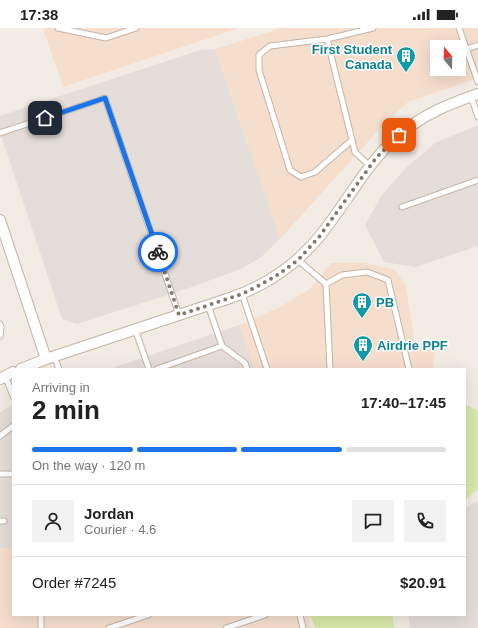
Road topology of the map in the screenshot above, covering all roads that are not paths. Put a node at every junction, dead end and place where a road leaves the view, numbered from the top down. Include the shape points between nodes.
1 (58, 28) edge
2 (136, 28) edge
3 (372, 28) edge
4 (459, 28) edge
5 (326, 39) junction
6 (463, 40) edge
7 (478, 45) edge
8 (466, 49) joint
9 (478, 82) edge
10 (474, 95) edge
11 (478, 117) edge
12 (0, 133) edge
13 (352, 140) junction
14 (370, 166) junction
15 (478, 180) edge
16 (402, 207) dead end
17 (0, 220) edge
18 (4, 245) edge
19 (298, 260) junction
20 (326, 284) junction
21 (242, 294) junction
22 (208, 305) junction
23 (179, 315) junction
24 (0, 324) edge
25 (135, 329) junction
26 (0, 336) edge
27 (222, 346) junction
28 (50, 357) junction
29 (23, 368) edge
30 (58, 368) edge
31 (149, 368) edge
32 (160, 368) edge
33 (247, 368) edge
34 (267, 368) edge
35 (330, 368) edge
36 (409, 368) edge
37 (6, 376) edge
38 (12, 393) edge
39 (12, 427) edge
40 (0, 436) edge
41 (0, 474) edge
42 (12, 474) edge
43 (41, 616) edge
44 (145, 616) edge
45 (262, 616) edge
46 (300, 616) edge
47 (40, 628) edge
48 (109, 628) edge
49 (226, 628) edge
50 (303, 628) edge

1 - 2 lane via 106,38
3 - 5 lane
4 - 6 lane
5 - 13 lane
5 - 13 lane via 270,46 259,55 259,70 290,170 302,177 315,172
7 - 8 lane
8 - 9 lane
10 - 11 lane
10 - 14 street via 421,118 399,135
12 - 23 lane via 105,98
13 - 14 lane via 356,152
14 - 19 street via 319,237
15 - 16 lane
17 - 18 street
18 - 28 street
19 - 20 lane
19 - 21 street via 276,276
20 - 35 lane
20 - 36 lane via 342,275 367,272 388,280
21 - 22 street
21 - 34 lane
22 - 23 street
22 - 27 lane
23 - 25 street
24 - 26 lane
25 - 28 street
25 - 31 lane
27 - 32 lane
27 - 33 lane via 245,363
28 - 29 street
28 - 30 lane
37 - 38 lane
39 - 40 lane
41 - 42 lane
43 - 47 lane
44 - 48 lane
45 - 49 lane
46 - 50 lane

